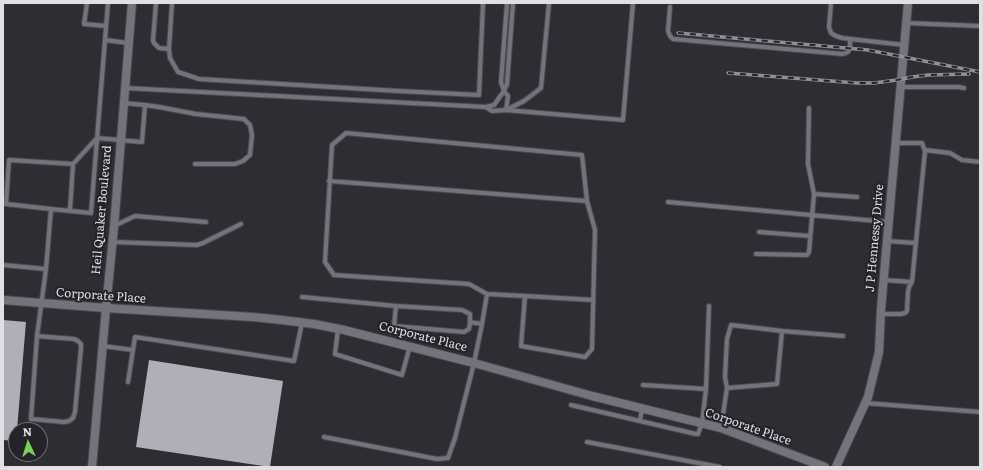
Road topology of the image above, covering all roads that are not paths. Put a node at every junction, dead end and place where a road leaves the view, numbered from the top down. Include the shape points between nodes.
1 (87, 3) edge
2 (108, 3) edge
3 (132, 3) edge
4 (156, 3) edge
5 (172, 3) edge
6 (483, 3) edge
7 (507, 3) edge
8 (513, 3) edge
9 (549, 3) edge
10 (633, 3) edge
11 (831, 3) edge
12 (908, 3) edge
13 (670, 7) dead end
14 (906, 23) junction
15 (106, 26) junction
16 (980, 26) edge
17 (850, 39) junction
18 (105, 40) junction
19 (128, 43) junction
20 (904, 45) junction
21 (169, 49) junction
22 (900, 87) junction
23 (125, 88) junction
24 (964, 88) dead end
25 (504, 91) junction
26 (124, 103) junction
27 (145, 106) junction
28 (486, 107) junction
29 (809, 108) dead end
30 (506, 110) junction
31 (97, 138) junction
32 (120, 140) junction
33 (895, 142) junction
34 (925, 150) junction
35 (980, 162) edge
36 (73, 164) junction
37 (195, 164) dead end
38 (329, 181) junction
39 (814, 194) junction
40 (857, 197) dead end
41 (587, 201) junction
42 (668, 202) dead end
43 (4, 204) edge
44 (51, 209) junction
45 (70, 210) junction
46 (812, 216) junction
47 (206, 222) dead end
48 (888, 222) junction
49 (241, 224) dead end
50 (114, 227) junction
51 (759, 232) dead end
52 (810, 236) junction
53 (887, 241) junction
54 (112, 242) junction
55 (916, 243) junction
56 (756, 254) dead end
57 (3, 265) edge
58 (46, 270) junction
59 (883, 280) junction
60 (912, 282) junction
61 (487, 294) junction
62 (525, 296) junction
63 (302, 297) dead end
64 (3, 300) edge
65 (593, 300) junction
66 (42, 304) junction
67 (396, 306) junction
68 (709, 306) dead end
69 (106, 308) junction
70 (880, 314) junction
71 (302, 322) junction
72 (470, 322) junction
73 (482, 324) junction
74 (338, 329) junction
75 (782, 331) junction
76 (37, 336) junction
77 (843, 336) dead end
78 (102, 346) junction
79 (410, 346) junction
80 (133, 350) junction
81 (474, 362) junction
82 (128, 382) dead end
83 (643, 385) dead end
84 (727, 388) junction
85 (706, 389) junction
86 (865, 403) junction
87 (571, 406) dead end
88 (642, 408) junction
89 (980, 412) edge
90 (640, 421) junction
91 (702, 423) junction
92 (721, 428) junction
93 (324, 437) dead end
94 (587, 442) dead end
95 (92, 467) edge
96 (720, 467) edge
97 (825, 467) edge
98 (836, 467) edge

1 - 15 lane via 84,24
2 - 15 lane
3 - 19 street, Heil Quaker Boulevard
4 - 21 lane via 154,44 159,48
5 - 21 lane
6 - 21 lane via 479,95 199,79 178,72 170,58
7 - 25 lane via 501,82
8 - 25 lane via 507,84
9 - 30 lane via 541,88
10 - 30 lane via 623,120
11 - 17 lane via 831,33
12 - 14 street, J P Hennessy Drive
13 - 17 lane via 668,31 673,39 843,54 850,48
14 - 16 lane
14 - 20 street, J P Hennessy Drive
15 - 18 lane
17 - 20 lane
18 - 19 lane
18 - 31 lane
19 - 23 street, Heil Quaker Boulevard
20 - 22 street, J P Hennessy Drive
22 - 24 lane
22 - 33 street, J P Hennessy Drive
23 - 26 street, Heil Quaker Boulevard
23 - 28 lane
25 - 28 lane via 494,105
25 - 30 lane via 508,96
26 - 27 lane
26 - 32 street, Heil Quaker Boulevard
27 - 32 lane via 142,142
27 - 37 lane via 244,119 250,125 250,154 243,161 235,164
28 - 30 lane via 492,112
29 - 39 lane via 808,164
31 - 32 lane
31 - 36 lane
31 - 45 lane via 92,213
32 - 50 street, Heil Quaker Boulevard
33 - 34 lane via 922,143
33 - 48 street, J P Hennessy Drive
34 - 35 lane via 950,153 962,160
34 - 55 lane
36 - 43 lane via 9,160
36 - 45 lane
38 - 41 lane
38 - 41 lane via 332,145 346,133 582,155
38 - 61 lane via 325,262 334,275 469,284
39 - 40 lane
39 - 46 lane
41 - 65 lane via 595,230
42 - 46 lane
43 - 44 lane
44 - 45 lane
44 - 58 lane
46 - 48 lane
46 - 52 lane
47 - 50 lane via 135,216
48 - 53 street, J P Hennessy Drive
49 - 54 lane via 196,245
50 - 54 street, Heil Quaker Boulevard
51 - 52 lane
52 - 56 lane via 807,256
53 - 55 lane
53 - 59 street, J P Hennessy Drive
54 - 69 street, Heil Quaker Boulevard
55 - 60 lane
57 - 58 lane
58 - 66 lane
59 - 60 lane
59 - 70 street, J P Hennessy Drive
60 - 70 lane via 905,314
61 - 62 lane
61 - 73 lane
62 - 65 lane
62 - 65 lane via 521,346 585,357 592,349
63 - 67 lane
64 - 66 street, Corporate Place
66 - 69 street, Corporate Place
66 - 76 lane
67 - 72 lane via 462,310 470,314
67 - 72 lane via 394,326 464,332 469,329
68 - 85 lane
69 - 71 street, Corporate Place
69 - 78 street, Heil Quaker Boulevard
70 - 86 street, J P Hennessy Drive via 878,352
71 - 74 street, Corporate Place
71 - 80 lane via 294,361 135,337
72 - 73 lane
73 - 81 lane
74 - 79 street, Corporate Place
74 - 79 lane via 335,354 402,375
75 - 77 lane
75 - 84 lane via 777,384
75 - 84 lane via 731,325 727,339
76 - 76 lane via 31,419 69,421 75,412 81,344 74,339
78 - 80 lane
78 - 95 street, Heil Quaker Boulevard
79 - 81 street, Corporate Place
80 - 82 lane
81 - 88 street, Corporate Place
81 - 93 lane via 448,458
83 - 85 lane
84 - 92 lane
85 - 91 lane
86 - 89 lane
86 - 98 street, J P Hennessy Drive
87 - 90 lane
88 - 90 lane
88 - 91 street, Corporate Place
90 - 91 lane via 696,434
91 - 92 street, Corporate Place
92 - 97 street, Corporate Place
94 - 96 lane

